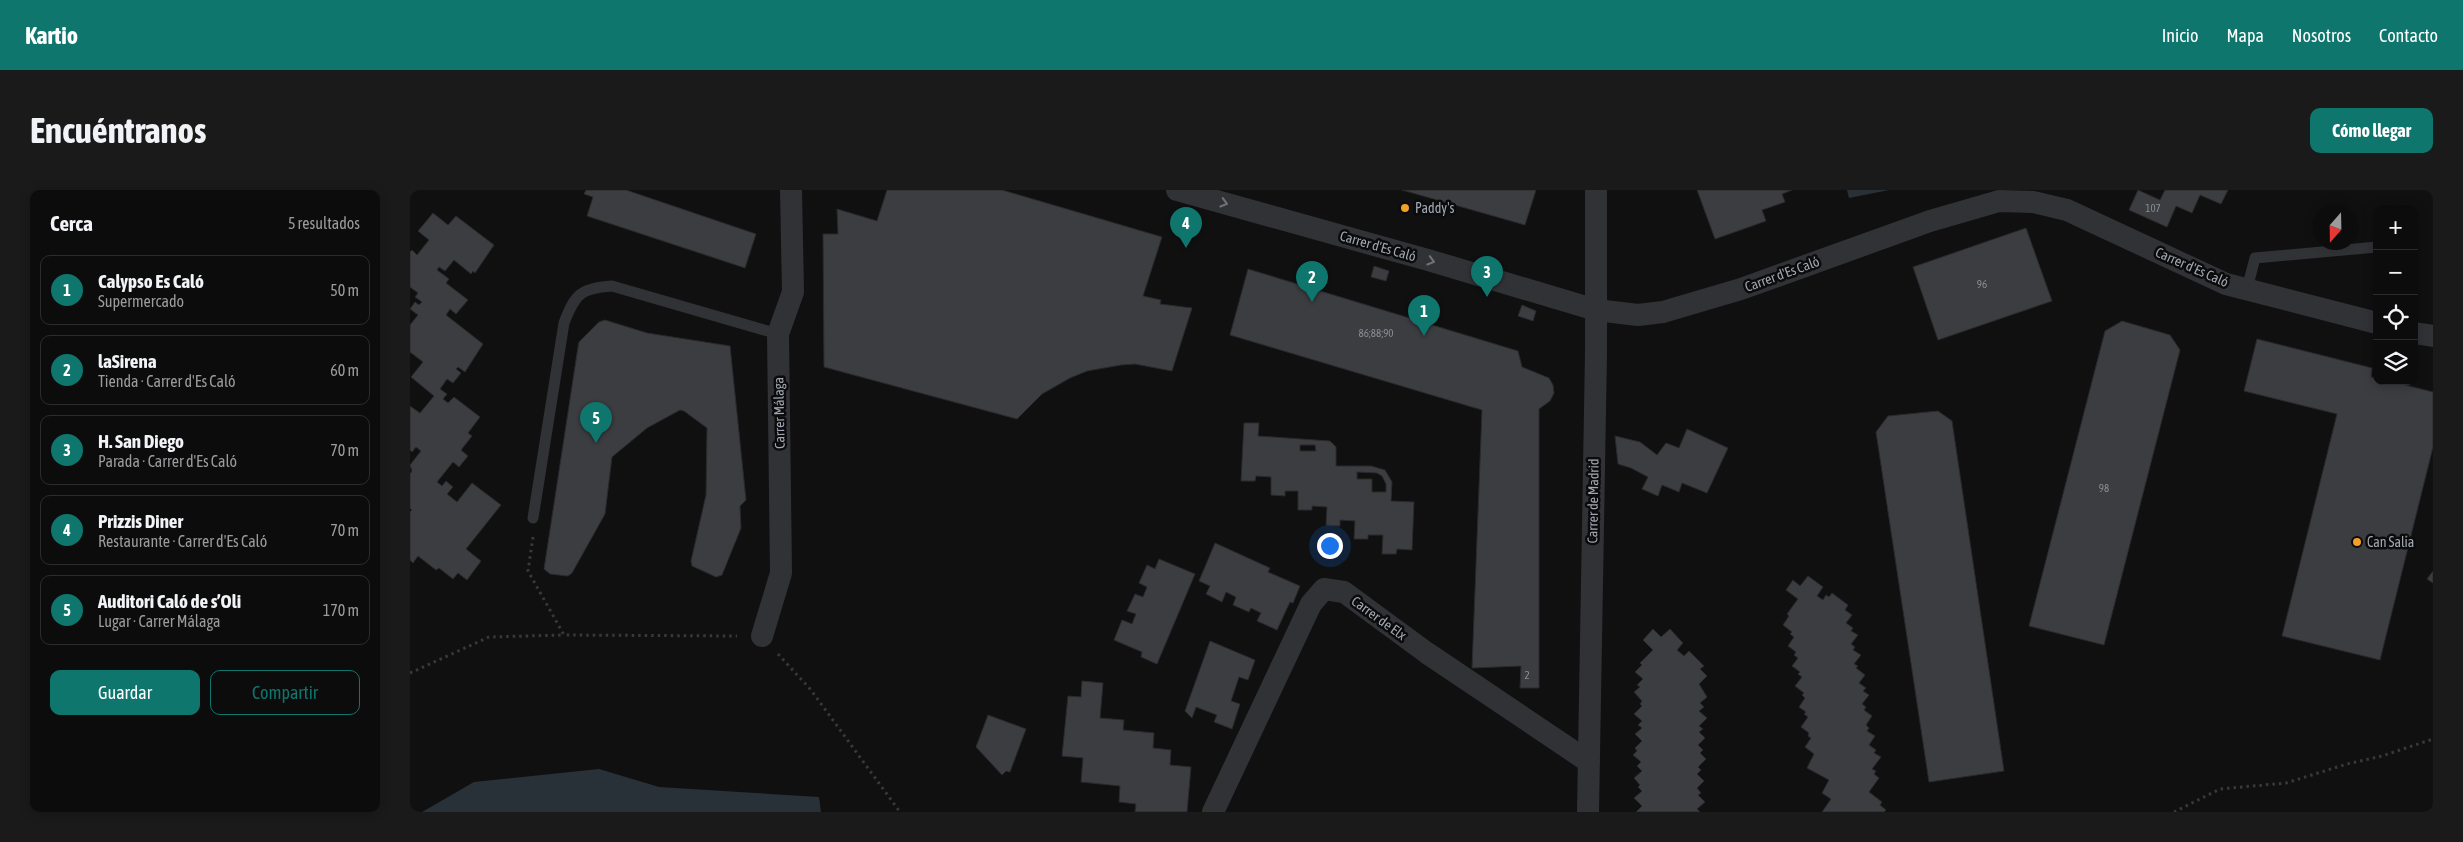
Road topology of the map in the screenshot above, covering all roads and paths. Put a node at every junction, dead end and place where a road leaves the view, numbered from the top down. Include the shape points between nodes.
1 (791, 190) edge
2 (1177, 190) edge
3 (1596, 190) edge
4 (2373, 246) edge
5 (2247, 289) junction
6 (1596, 310) junction
7 (2373, 322) edge
8 (778, 334) junction
9 (2418, 334) edge
10 (2433, 336) edge
11 (533, 518) joint
12 (564, 635) junction
13 (762, 636) junction
14 (410, 673) edge
15 (2433, 738) edge
16 (1589, 762) junction
17 (900, 812) edge
18 (1214, 812) edge
19 (1588, 812) edge
20 (2174, 812) edge

1 - 8 street, Carrer Málaga via 794,292
2 -> 6 street, Carrer d'Es Caló
3 - 6 street, Carrer de Madrid
4 - 5 lane via 2254,258
5 - 6 street, Carrer d'Es Caló via 2226,284 2067,210 2033,202 1999,201 1930,221 1742,289 1663,312 1638,315
5 - 7 street, Carrer d'Es Caló
6 - 16 street, Carrer de Madrid
8 - 11 lane via 612,286 590,287 572,302 564,324
8 - 13 street, Carrer Málaga via 781,573
9 - 10 street
11 - 12 path via 528,571
12 - 13 path
12 - 14 path via 489,637
13 - 17 path via 811,690
15 - 20 path via 2286,784 2220,789
16 - 18 street, Carrer de Elx via 1427,653 1344,592 1324,589 1311,604
16 - 19 street, Carrer de Madrid

